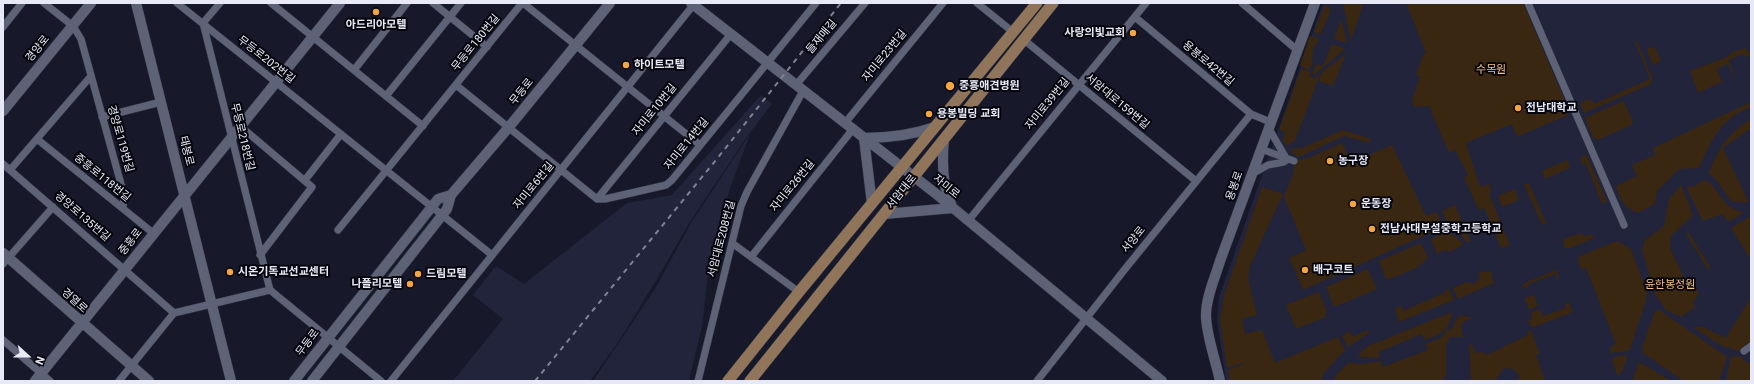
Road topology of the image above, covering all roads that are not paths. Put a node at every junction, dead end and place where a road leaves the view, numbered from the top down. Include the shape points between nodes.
1 (22, 3) edge
2 (44, 3) edge
3 (92, 3) edge
4 (136, 3) edge
5 (177, 3) edge
6 (220, 3) edge
7 (271, 3) edge
8 (340, 3) edge
9 (407, 3) edge
10 (432, 3) edge
11 (461, 3) edge
12 (523, 3) edge
13 (606, 3) edge
14 (610, 3) edge
15 (616, 3) edge
16 (816, 3) edge
17 (865, 3) edge
18 (943, 3) edge
19 (977, 3) edge
20 (1037, 3) edge
21 (1053, 3) edge
22 (1146, 3) edge
23 (1242, 3) edge
24 (1314, 3) edge
25 (1528, 3) edge
26 (693, 4) edge
27 (279, 5) edge
28 (601, 13) junction
29 (450, 17) junction
30 (1135, 17) junction
31 (203, 23) junction
32 (73, 26) junction
33 (3, 27) edge
34 (1013, 32) junction
35 (730, 34) junction
36 (312, 37) junction
37 (1023, 39) junction
38 (576, 45) junction
39 (486, 47) junction
40 (1297, 50) junction
41 (768, 62) junction
42 (354, 70) junction
43 (91, 76) junction
44 (276, 81) junction
45 (1079, 84) junction
46 (456, 85) junction
47 (628, 87) junction
48 (800, 88) junction
49 (386, 96) junction
50 (161, 102) junction
51 (3, 111) edge
52 (1251, 114) junction
53 (102, 116) junction
54 (664, 116) junction
55 (844, 123) junction
56 (1269, 124) junction
57 (240, 126) junction
58 (423, 126) junction
59 (509, 127) junction
60 (935, 127) junction
61 (853, 130) junction
62 (341, 134) junction
63 (231, 138) junction
64 (864, 138) junction
65 (38, 139) junction
66 (944, 139) junction
67 (700, 145) junction
68 (1261, 149) junction
69 (1290, 159) junction
70 (3, 164) edge
71 (902, 168) junction
72 (10, 170) junction
73 (386, 170) junction
74 (561, 170) junction
75 (1252, 174) junction
76 (914, 177) junction
77 (305, 180) junction
78 (1196, 181) junction
79 (184, 195) junction
80 (451, 195) junction
81 (598, 199) junction
82 (872, 204) junction
83 (432, 206) junction
84 (53, 207) junction
85 (123, 208) junction
86 (953, 208) junction
87 (884, 214) junction
88 (442, 215) junction
89 (968, 221) junction
90 (1624, 225) dead end
91 (338, 230) dead end
92 (153, 233) junction
93 (732, 243) junction
94 (260, 255) junction
95 (492, 255) junction
96 (751, 257) junction
97 (5, 258) edge
98 (125, 270) junction
99 (270, 290) junction
100 (799, 292) junction
101 (211, 304) junction
102 (174, 313) junction
103 (1085, 319) junction
104 (81, 324) junction
105 (327, 338) junction
106 (3, 340) edge
107 (338, 346) junction
108 (1751, 346) edge
109 (1744, 351) dead end
110 (226, 365) junction
111 (131, 366) junction
112 (38, 377) edge
113 (1219, 378) edge
114 (50, 381) edge
115 (119, 381) edge
116 (149, 381) edge
117 (224, 381) edge
118 (231, 381) edge
119 (237, 381) edge
120 (294, 381) edge
121 (312, 381) edge
122 (381, 381) edge
123 (391, 381) edge
124 (698, 381) edge
125 (728, 381) edge
126 (750, 381) edge
127 (1037, 381) edge
128 (1162, 381) edge

1 - 33 street
2 - 32 street
3 - 32 street, 경양로
4 - 50 street, 태봉로
5 - 31 street, 무등로202번길
6 - 31 street
7 - 27 street
8 - 36 street, 중흥로
9 - 42 street
10 - 29 street
11 - 29 street
12 - 38 street, 무등로180번길
12 - 39 street, 무등로180번길
13 - 28 street
14 - 28 street, 무등로
15 - 28 street
16 - 41 street, 자미로14번길
17 - 48 street, 들재매길
18 - 55 street, 자미로23번길
19 - 34 street
20 - 34 main road, 서암대로
21 - 37 main road, 서암대로
22 - 30 street, 자미로39번길
23 - 40 street
24 - 40 street, 용봉로
25 - 90 street
26 - 35 street, 자미로
26 - 47 street, 자미로6번길
27 - 36 street
28 - 38 street, 무등로
29 - 39 street
29 - 49 street
30 - 45 street, 자미로39번길
30 - 52 street, 용봉로42번길
31 - 44 street, 무등로202번길
31 - 63 street, 무등로218번길
32 - 43 street, 경양로119번길 via 81,39
32 - 51 street, 경양로
34 - 60 main road, 서암대로
35 - 41 street, 자미로
35 - 54 street, 자미로10번길
36 - 42 street
36 - 44 street, 중흥로
37 - 45 street, 서암대로159번길
37 - 66 main road, 서암대로
38 - 47 street, 무등로180번길
38 - 59 street, 무등로
39 - 46 street, 무등로180번길
40 - 56 street, 용봉로
41 - 48 street, 자미로
41 - 67 street, 자미로14번길
42 - 49 street
43 - 53 street, 경양로119번길
43 - 65 street
44 - 57 street, 중흥로
44 - 62 street, 무등로202번길
45 - 78 street, 서암대로159번길
45 - 89 street, 자미로39번길
46 - 58 street
46 - 59 street, 무등로180번길
47 - 54 street, 무등로180번길
47 - 74 street, 자미로6번길
48 - 55 street, 자미로
48 - 93 street, 서암대로208번길 via 747,192
49 - 58 street
50 - 53 street
50 - 79 street, 태봉로
52 - 56 street, 용봉로42번길
52 - 78 street, 서양로
53 - 85 street, 경양로119번길 via 124,195
54 - 67 street, 무등로180번길
54 - 81 street, 자미로10번길
55 - 61 street, 자미로
56 - 68 street, 용봉로
56 - 69 street
57 - 63 street, 중흥로
57 - 77 street
58 - 73 street
59 - 74 street, 무등로180번길
59 - 80 street, 무등로
60 - 64 street via 918,133
60 - 71 main road, 서암대로
61 - 64 street, 자미로
61 - 96 street, 자미로26번길
62 - 73 street, 무등로202번길
62 - 77 street
63 - 79 street, 중흥로
63 - 94 street, 무등로218번길
64 - 71 street, 자미로
64 - 82 street
65 - 72 street
65 - 85 street, 중흥로118번길
66 - 76 main road, 서암대로
66 - 86 street via 947,196
67 - 81 street, 자미로14번길 via 666,185
68 - 69 street
68 - 75 street, 용봉로
69 - 75 street
70 - 72 street, 경양로135번길
71 - 76 street, 자미로
71 - 82 main road, 서암대로
72 - 84 street, 경양로135번길
73 - 83 street, 무등로202번길
73 - 91 street
74 - 81 street
74 - 95 street, 자미로6번길
75 - 113 street, 용봉로 via 1220,261 1207,308 1207,322
76 - 86 street, 자미로
76 - 87 main road, 서암대로
77 - 94 street via 312,187
78 - 103 street, 서양로
79 - 92 street, 중흥로
79 - 101 street, 태봉로
80 - 83 street, 무등로 via 438,199
80 - 88 street, 무등로 via 447,209
82 - 100 main road, 서암대로
83 - 88 street, 무등로202번길
83 - 105 street, 무등로
84 - 97 street
84 - 98 street, 경양로135번길
85 - 92 street, 중흥로118번길
86 - 87 street
86 - 89 street, 자미로
87 - 126 main road, 서암대로
88 - 95 street, 무등로202번길
88 - 107 street, 무등로
89 - 103 street, 자미로
92 - 98 street, 중흥로
93 - 96 street
93 - 124 street, 서암대로208번길
94 - 99 street, 무등로218번길
95 - 123 street, 자미로6번길
96 - 100 street
97 - 104 street, 경열로
98 - 102 street, 경양로135번길
98 - 104 street, 중흥로
99 - 101 street
99 - 105 street
100 - 125 main road, 서암대로
101 - 102 street
101 - 110 street, 태봉로
102 - 111 street
103 - 127 street, 서양로
103 - 128 street, 자미로
104 - 111 street, 경열로
104 - 112 street, 중흥로
105 - 107 street
105 - 120 street, 무등로
106 - 112 street
107 - 121 street, 무등로
107 - 122 street
108 - 109 street
110 - 117 street
110 - 118 street, 태봉로
110 - 119 street
111 - 115 street
111 - 116 street, 경열로
112 - 114 street

